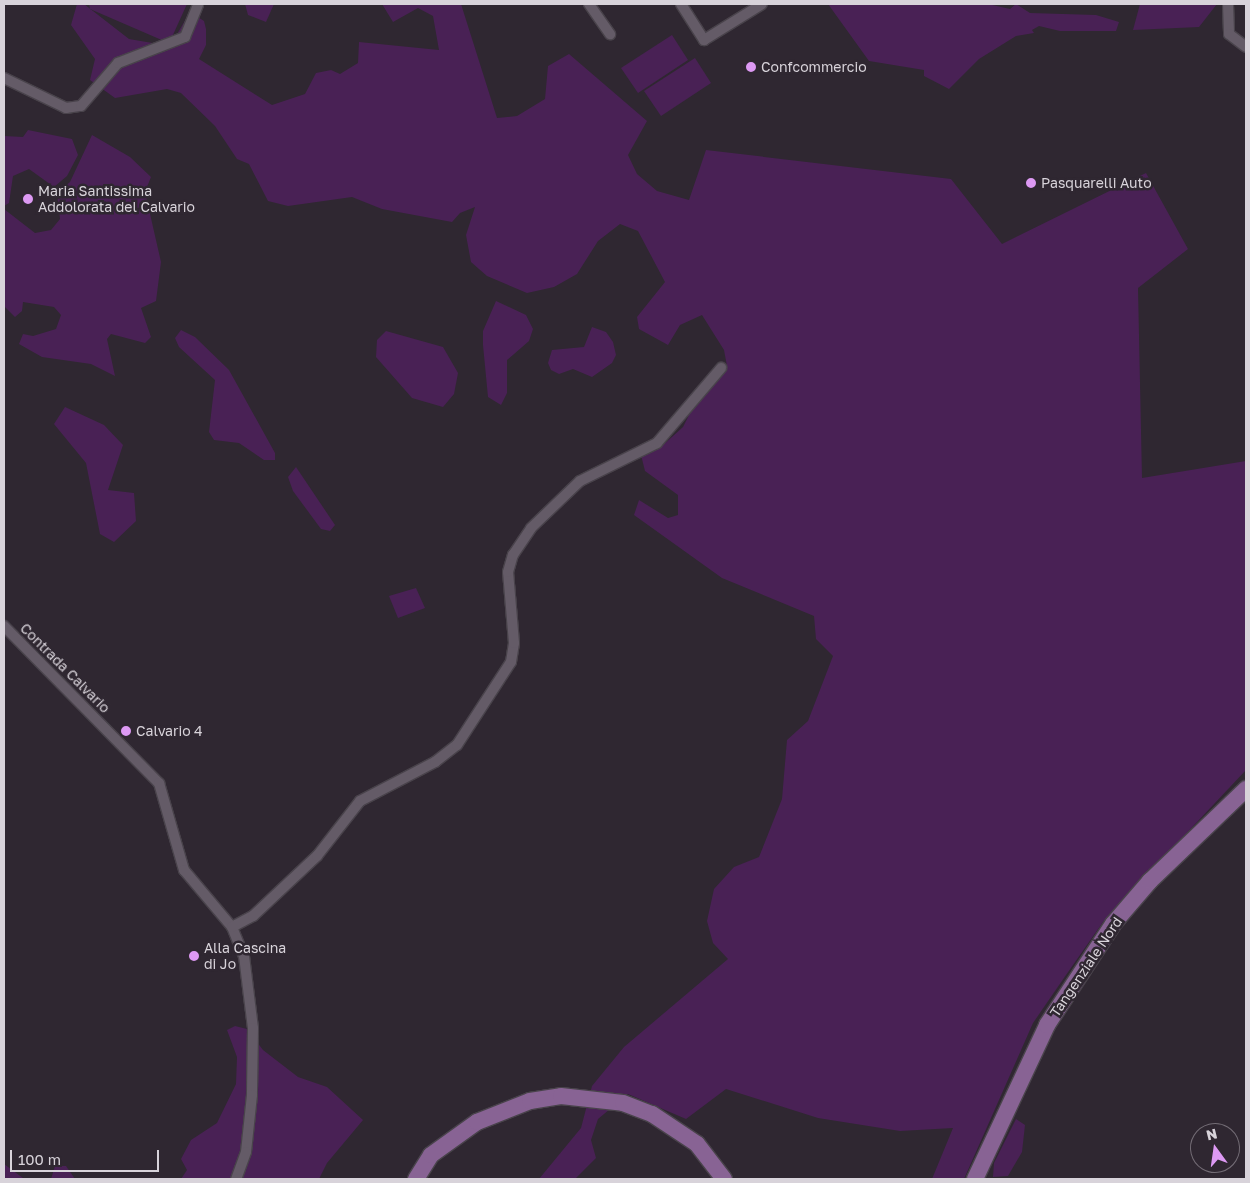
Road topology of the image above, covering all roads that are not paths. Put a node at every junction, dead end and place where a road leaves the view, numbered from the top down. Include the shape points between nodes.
1 (198, 4) edge
2 (590, 4) edge
3 (681, 4) edge
4 (762, 4) edge
5 (1228, 4) edge
6 (610, 34) dead end
7 (1246, 46) edge
8 (4, 78) edge
9 (722, 368) dead end
10 (4, 626) edge
11 (1246, 789) edge
12 (232, 927) junction
13 (236, 1179) edge
14 (416, 1179) edge
15 (724, 1179) edge
16 (975, 1179) edge

1 - 8 street via 185,37 118,63 81,106 66,108
2 - 6 street
3 - 4 street via 704,40
5 - 7 street via 1229,34
9 - 12 street via 657,443 580,481 531,528 513,555 508,572 514,643 510,662 457,745 435,762 360,801 317,856 253,916
10 - 12 street, Contrada Calvario via 159,783 184,870
11 - 16 main road, Tangenziale Nord via 1150,881 1113,924 1047,1025
12 - 13 street, Contrada Calvario via 244,956 253,1028 246,1152
14 - 15 main road via 431,1155 454,1135 500,1111 553,1098 592,1097 652,1114 678,1130 697,1144

